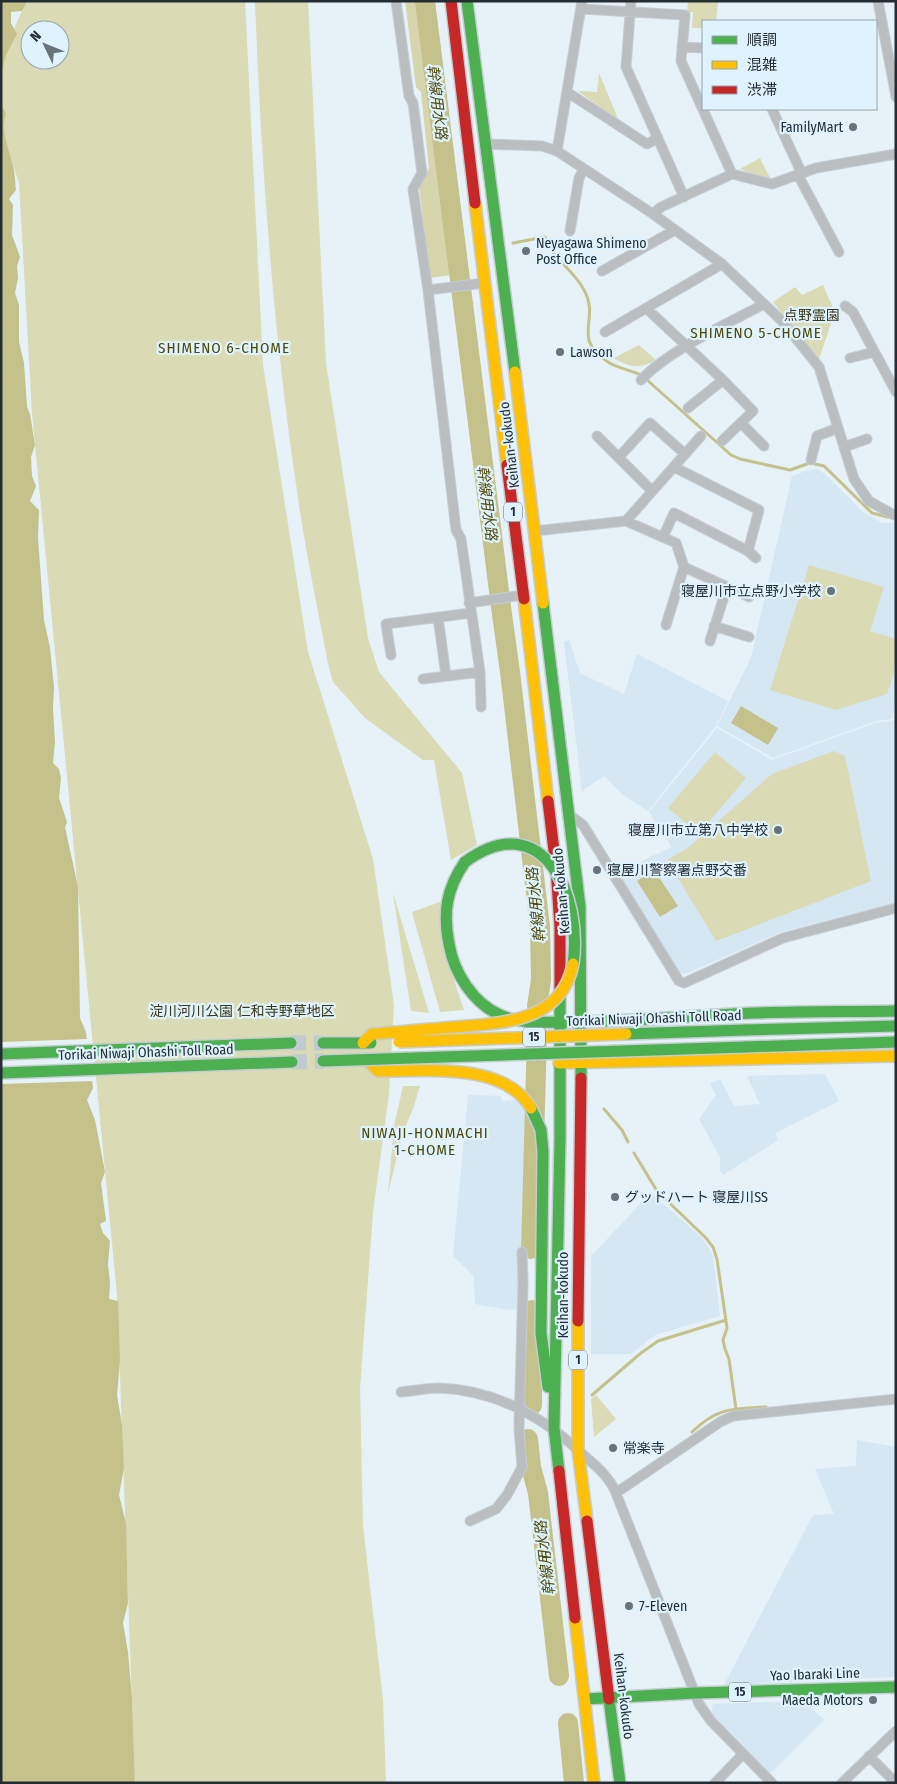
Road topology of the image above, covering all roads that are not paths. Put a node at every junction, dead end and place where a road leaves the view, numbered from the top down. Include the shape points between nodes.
1 (396, 1) edge
2 (450, 1) edge
3 (467, 1) edge
4 (632, 1) edge
5 (878, 1) edge
6 (582, 5) edge
7 (631, 11) junction
8 (682, 47) junction
9 (702, 48) edge
10 (567, 92) junction
11 (896, 97) edge
12 (702, 106) edge
13 (704, 110) edge
14 (772, 110) edge
15 (658, 138) junction
16 (485, 144) junction
17 (556, 151) junction
18 (896, 154) edge
19 (584, 169) junction
20 (732, 174) junction
21 (800, 174) junction
22 (684, 197) junction
23 (653, 214) junction
24 (675, 230) junction
25 (570, 231) dead end
26 (839, 252) dead end
27 (722, 264) junction
28 (602, 271) dead end
29 (484, 283) junction
30 (428, 290) junction
31 (764, 304) junction
32 (846, 306) dead end
33 (646, 308) junction
34 (605, 332) dead end
35 (687, 346) junction
36 (874, 352) junction
37 (850, 358) dead end
38 (641, 380) dead end
39 (723, 380) junction
40 (896, 392) edge
41 (688, 408) dead end
42 (741, 423) junction
43 (838, 428) junction
44 (597, 436) dead end
45 (701, 436) dead end
46 (867, 439) dead end
47 (722, 441) dead end
48 (764, 446) dead end
49 (844, 447) junction
50 (685, 454) junction
51 (619, 457) junction
52 (811, 460) dead end
53 (674, 467) junction
54 (652, 491) junction
55 (896, 514) edge
56 (626, 521) junction
57 (534, 531) junction
58 (663, 537) junction
59 (748, 551) junction
60 (756, 558) dead end
61 (684, 568) junction
62 (727, 587) junction
63 (523, 595) junction
64 (749, 597) dead end
65 (469, 603) junction
66 (471, 613) junction
67 (438, 617) junction
68 (666, 625) dead end
69 (714, 626) junction
70 (749, 637) dead end
71 (710, 641) dead end
72 (391, 655) dead end
73 (480, 672) junction
74 (446, 676) junction
75 (423, 679) dead end
76 (481, 707) dead end
77 (569, 814) junction
78 (896, 908) edge
79 (896, 1011) edge
80 (580, 1022) junction
81 (560, 1023) junction
82 (896, 1026) edge
83 (896, 1042) edge
84 (291, 1043) tunnel mouth
85 (323, 1043) tunnel mouth
86 (363, 1043) junction
87 (1, 1054) edge
88 (896, 1056) edge
89 (366, 1059) junction
90 (324, 1061) tunnel mouth
91 (292, 1062) tunnel mouth
92 (581, 1062) junction
93 (559, 1063) junction
94 (1, 1073) edge
95 (522, 1252) dead end
96 (540, 1282) junction
97 (523, 1283) junction
98 (401, 1392) dead end
99 (896, 1399) edge
100 (520, 1409) junction
101 (554, 1428) junction
102 (578, 1450) junction
103 (616, 1493) junction
104 (470, 1521) dead end
105 (896, 1687) edge
106 (696, 1693) junction
107 (609, 1697) junction
108 (585, 1699) junction
109 (896, 1731) edge
110 (743, 1754) junction
111 (869, 1756) junction
112 (594, 1783) edge
113 (620, 1783) edge
114 (715, 1783) edge
115 (772, 1783) edge
116 (842, 1783) edge
117 (896, 1783) edge

1 - 30 street via 422,173 413,189
2 - 29 main road, Keihan-kokudo / 1
3 - 16 main road, Keihan-kokudo / 1
4 - 7 street
5 - 11 street
6 - 7 street
6 - 10 street
7 - 8 street via 685,14
7 - 15 street via 626,67
8 - 9 street
8 - 12 street via 682,61
10 - 15 street via 647,144
10 - 17 street
13 - 20 street
14 - 21 street
15 - 22 street
16 - 17 street via 542,146
16 - 57 main road, Keihan-kokudo / 1
17 - 19 street
18 - 21 street via 816,168
19 - 23 street
19 - 25 street via 579,178
20 - 21 street via 772,184
20 - 22 street
21 - 26 street
22 - 23 street
23 - 24 street
24 - 27 street
24 - 28 street
27 - 31 street
27 - 33 street
29 - 30 street
29 - 63 main road, Keihan-kokudo / 1
30 - 65 street via 456,530 461,539
31 - 35 street
31 - 43 street via 819,367
32 - 36 street via 853,312
33 - 34 street
33 - 35 street
35 - 38 street
35 - 39 street
36 - 37 street
36 - 40 street
39 - 41 street
39 - 42 street via 753,411
42 - 47 street
42 - 48 street
43 - 49 street
43 - 52 street via 816,436
44 - 51 street
45 - 50 street
46 - 49 street
49 - 55 street via 854,479 866,496 876,505
50 - 51 street via 650,423
50 - 53 street
51 - 54 street
53 - 54 street
53 - 59 street via 759,510
54 - 56 street
56 - 57 street
56 - 58 street
57 - 77 main road, Keihan-kokudo / 1
58 - 59 street via 674,513
58 - 61 street via 676,543
59 - 60 street
61 - 62 street
61 - 68 street
62 - 64 street
62 - 69 street
63 - 65 street
63 - 81 main road, Keihan-kokudo / 1 via 556,867
65 - 66 street
66 - 67 street
66 - 73 street
67 - 72 street via 386,624
67 - 74 street
69 - 70 street
69 - 71 street
73 - 74 street
73 - 76 street
74 - 75 street
77 - 78 street via 583,825 679,980 684,983 783,938
77 - 80 main road, Keihan-kokudo / 1 via 580,907
79 - 80 main road, 15
80 - 81 main road, 15
80 - 92 main road, Keihan-kokudo / 1
81 - 86 main road, 15, bridge via 538,1022 501,1016 482,1004 461,981 449,946 447,898 455,875 465,862 486,848 510,843 530,847 552,864 569,892 576,940 567,983 553,1001 535,1014 511,1023 372,1034
81 - 93 main road, Keihan-kokudo / 1
82 - 86 main road, Torikai Niwaji Ohashi Toll Road / 15, bridge
83 - 89 main road, 15, bridge
84 - 87 main road, Torikai Niwaji Ohashi Toll Road
85 - 86 main road, Torikai Niwaji Ohashi Toll Road / 15, bridge
88 - 92 main road
89 - 90 main road, 15, bridge
89 - 96 main road via 378,1071 468,1072 491,1077 520,1094 530,1106 541,1130 543,1152
91 - 94 main road, Torikai Niwaji Ohashi Toll Road
92 - 93 main road
92 - 102 main road, Keihan-kokudo / 1
93 - 101 main road, Keihan-kokudo / 1
95 - 97 street
96 - 97 street
96 - 101 main road via 541,1333
97 - 100 street
98 - 100 street via 438,1388 465,1391 492,1397
99 - 103 street via 733,1416
100 - 101 street
100 - 104 street via 522,1467 496,1509
101 - 102 street
101 - 108 main road, Keihan-kokudo / 1
102 - 103 street via 607,1477
102 - 107 main road, Keihan-kokudo / 1
103 - 106 street
105 - 106 main road, Yao Ibaraki Line / 15
106 - 107 main road, Yao Ibaraki Line / 15
106 - 110 street via 711,1721
107 - 108 main road, Yao Ibaraki Line / 15
107 - 113 main road, Keihan-kokudo / 1
108 - 112 main road, Keihan-kokudo / 1
109 - 111 street
110 - 114 street
110 - 115 street
111 - 116 street
111 - 117 street

